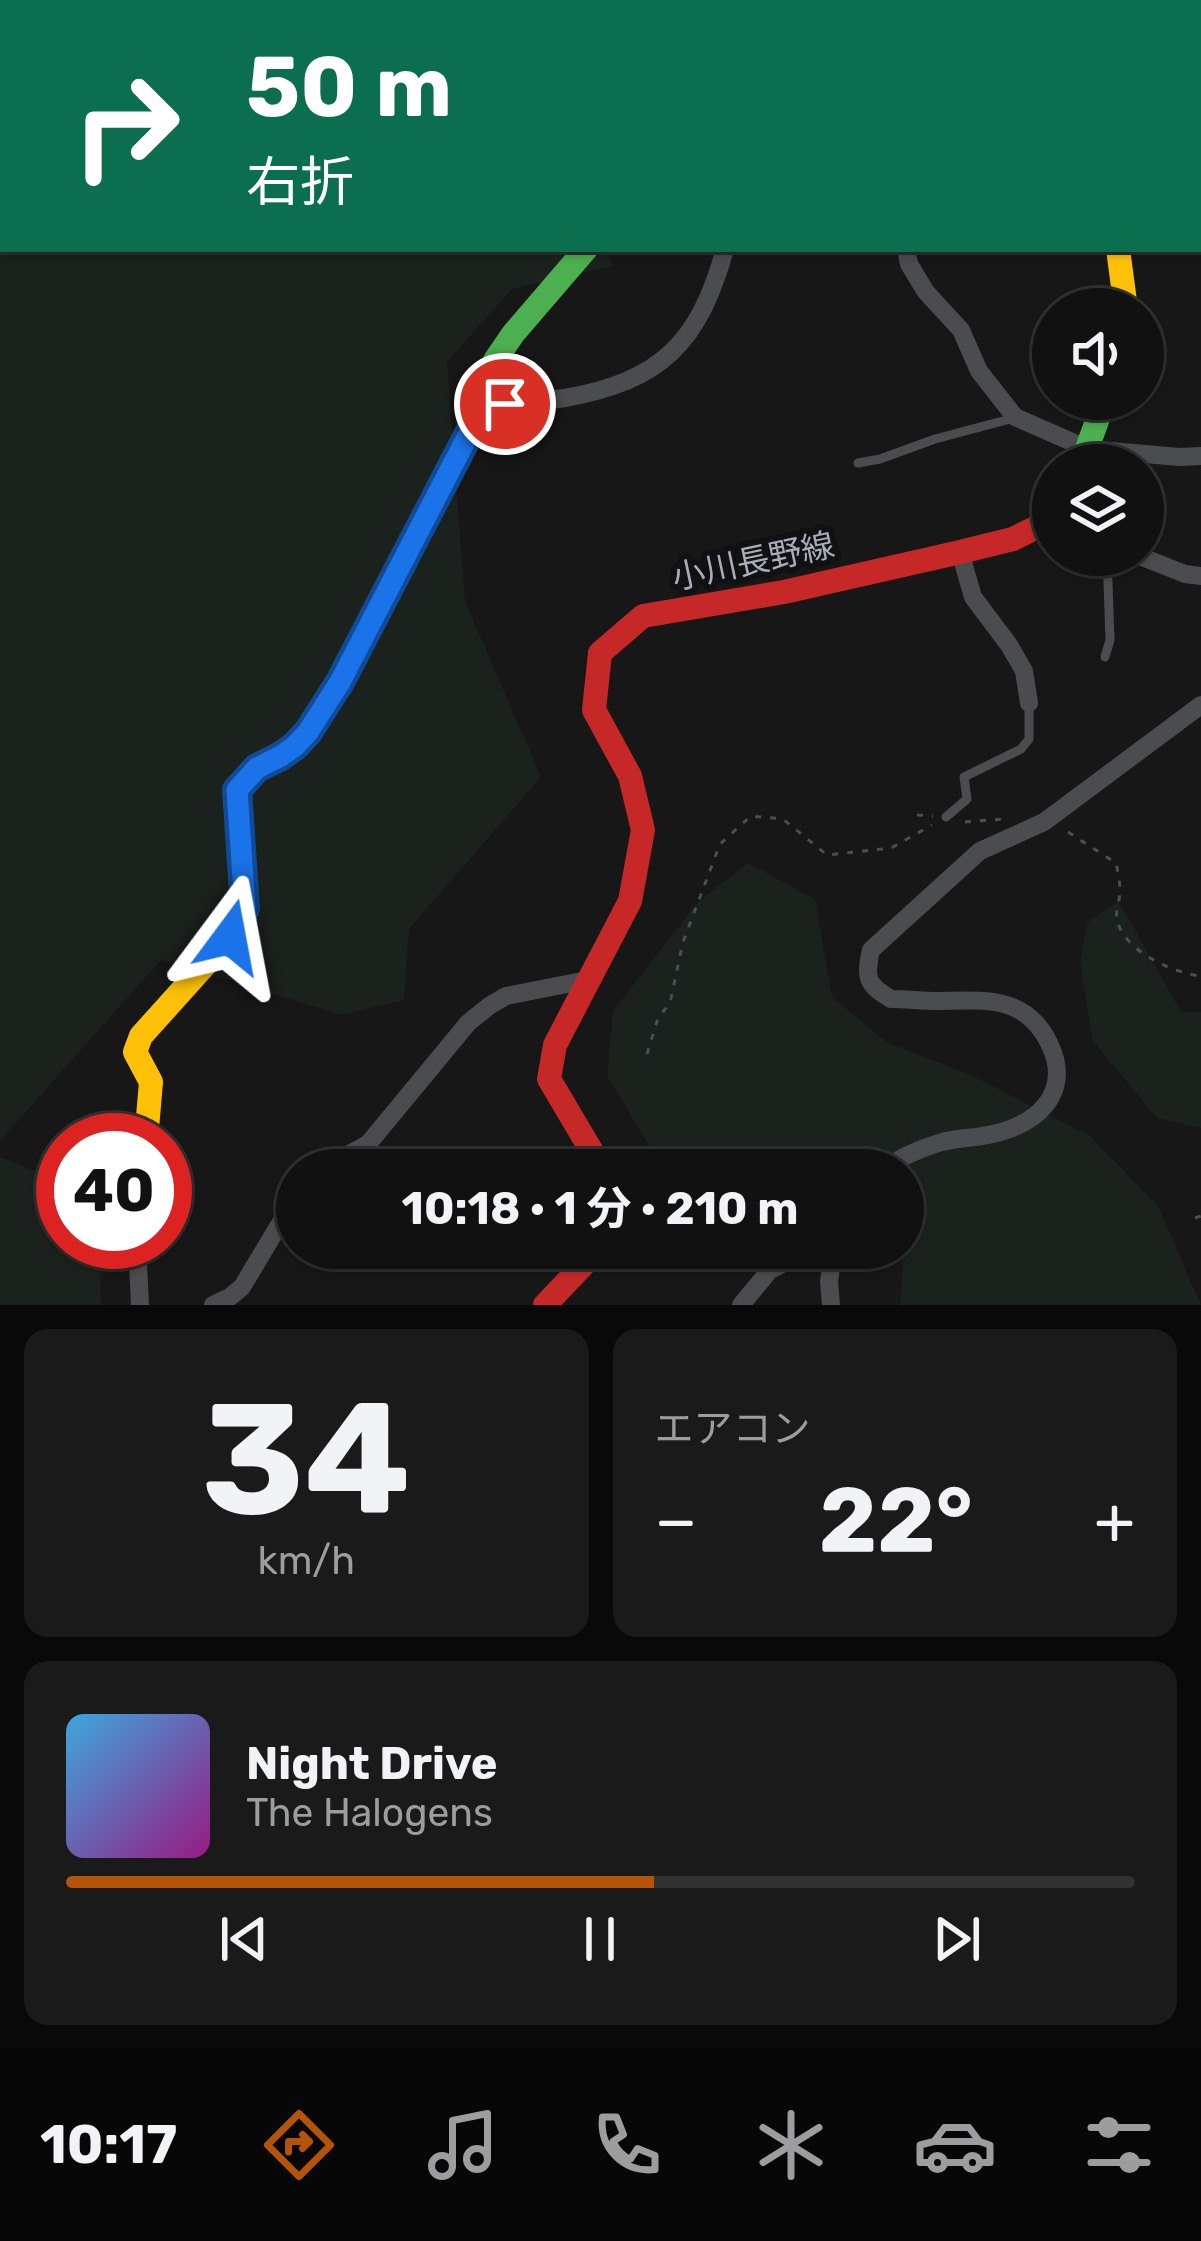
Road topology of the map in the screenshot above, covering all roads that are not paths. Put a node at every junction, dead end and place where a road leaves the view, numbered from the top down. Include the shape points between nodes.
1 (583, 252) edge
2 (724, 252) edge
3 (906, 252) edge
4 (1118, 252) edge
5 (1123, 288) edge
6 (1016, 417) junction
7 (474, 424) junction
8 (1062, 444) edge
9 (1201, 456) edge
10 (1164, 457) edge
11 (858, 463) dead end
12 (1032, 529) edge
13 (960, 552) junction
14 (1164, 566) edge
15 (1108, 576) edge
16 (1201, 576) edge
17 (1105, 657) dead end
18 (1029, 703) joint
19 (1201, 705) edge
20 (946, 817) road end
21 (587, 980) junction
22 (149, 1113) edge
23 (359, 1149) edge
24 (590, 1149) edge
25 (922, 1149) edge
26 (276, 1230) edge
27 (138, 1269) edge
28 (579, 1269) edge
29 (772, 1269) edge
30 (831, 1269) edge
31 (140, 1305) edge
32 (213, 1305) edge
33 (545, 1305) edge
34 (741, 1305) edge
35 (831, 1305) edge

1 - 7 main road via 496,358
2 - 7 street via 706,307 683,341 642,376 594,392 505,404
3 - 6 street
4 - 5 main road
6 - 8 street
6 - 11 lane
7 - 22 main road via 308,732 237,790 245,908 230,937 141,1036 135,1052 152,1082
9 - 10 street
12 - 13 main road, 小川長野線
13 - 18 street via 973,597 1024,671
13 - 21 main road, 小川長野線 via 644,616 600,653 594,710 631,776 643,830 630,901
14 - 16 street
15 - 17 lane
18 - 20 lane via 1022,749 964,778 968,799
19 - 25 street via 1048,818 980,851 871,950 870,985 891,998 997,1000 1037,1023 1057,1063 1054,1095 1018,1125
21 - 23 street via 489,1006
21 - 24 main road, 小川長野線 via 555,1045 549,1079
26 - 32 street via 242,1287
27 - 31 street
28 - 33 main road
29 - 34 street
30 - 35 street

